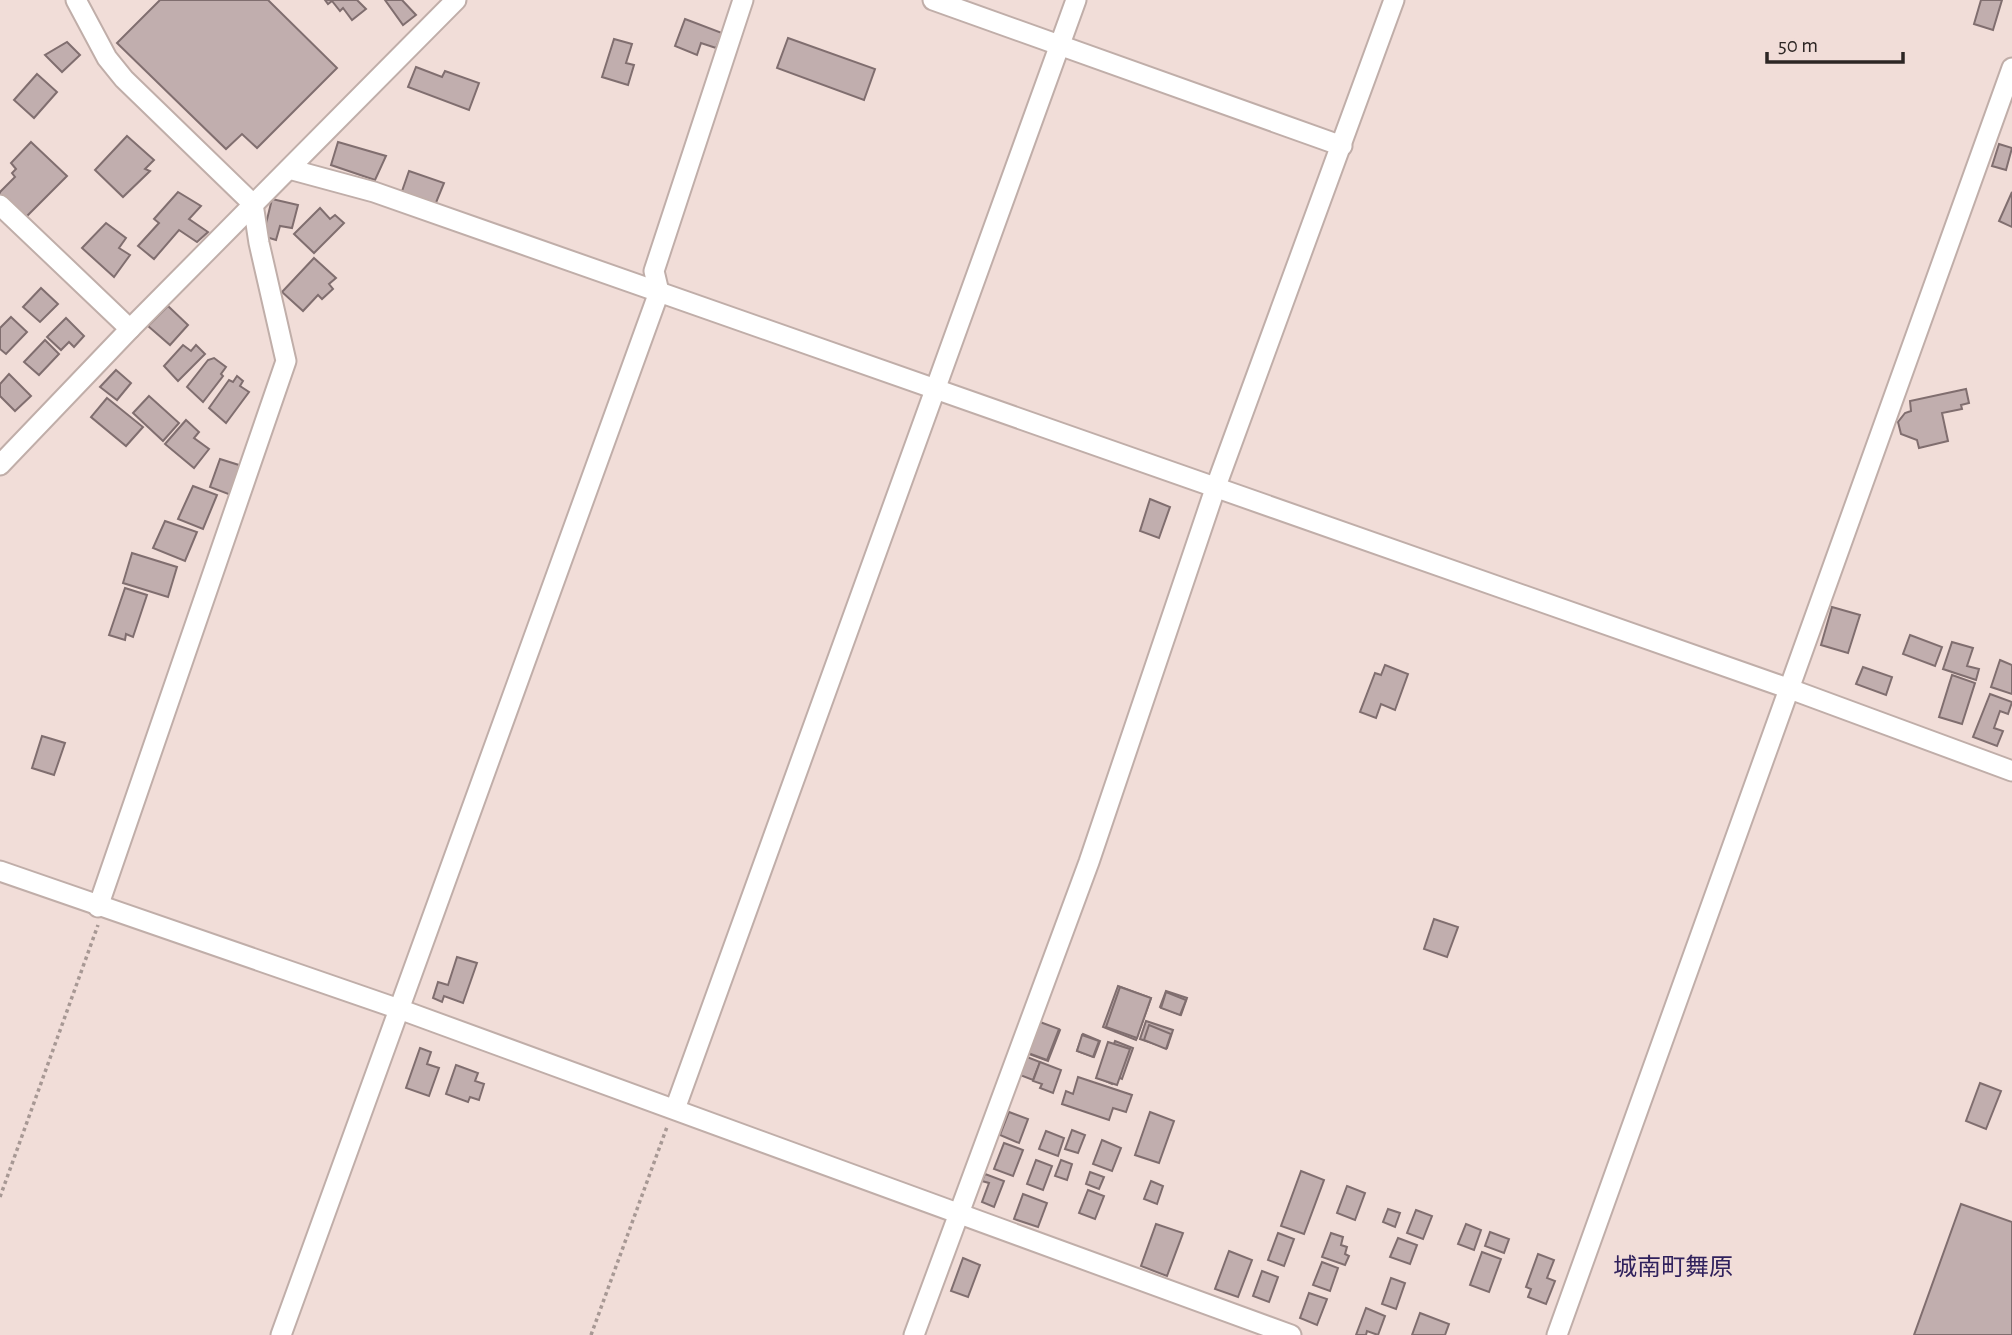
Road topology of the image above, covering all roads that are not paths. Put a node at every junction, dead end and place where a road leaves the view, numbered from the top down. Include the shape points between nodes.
1 (76, 0) edge
2 (456, 0) edge
3 (743, 0) edge
4 (933, 0) edge
5 (1076, 0) edge
6 (1394, 0) edge
7 (1060, 44) junction
8 (2012, 68) edge
9 (1342, 146) junction
10 (289, 169) junction
11 (253, 204) junction
12 (0, 205) edge
13 (659, 292) junction
14 (130, 328) junction
15 (936, 388) junction
16 (0, 465) edge
17 (1215, 489) junction
18 (1790, 689) junction
19 (2012, 771) edge
20 (0, 871) edge
21 (99, 915) junction
22 (399, 1009) junction
23 (675, 1109) junction
24 (958, 1215) junction
25 (281, 1335) edge
26 (914, 1335) edge
27 (1291, 1335) edge
28 (1557, 1335) edge

1 - 11 street via 107,58 124,79
2 - 10 street
3 - 13 street via 654,271
4 - 7 street
5 - 7 street
6 - 9 street
7 - 9 street
7 - 15 street
8 - 18 street
9 - 17 street
10 - 11 street
10 - 13 street via 374,192
11 - 14 street
11 - 21 street via 286,361
12 - 14 street
13 - 15 street
13 - 22 street
14 - 16 street
15 - 17 street
15 - 23 street
17 - 18 street
17 - 24 street via 1089,862
18 - 19 street
18 - 28 street
20 - 21 street
21 - 22 street
22 - 23 street
22 - 25 street
23 - 24 street
24 - 26 street
24 - 27 street

